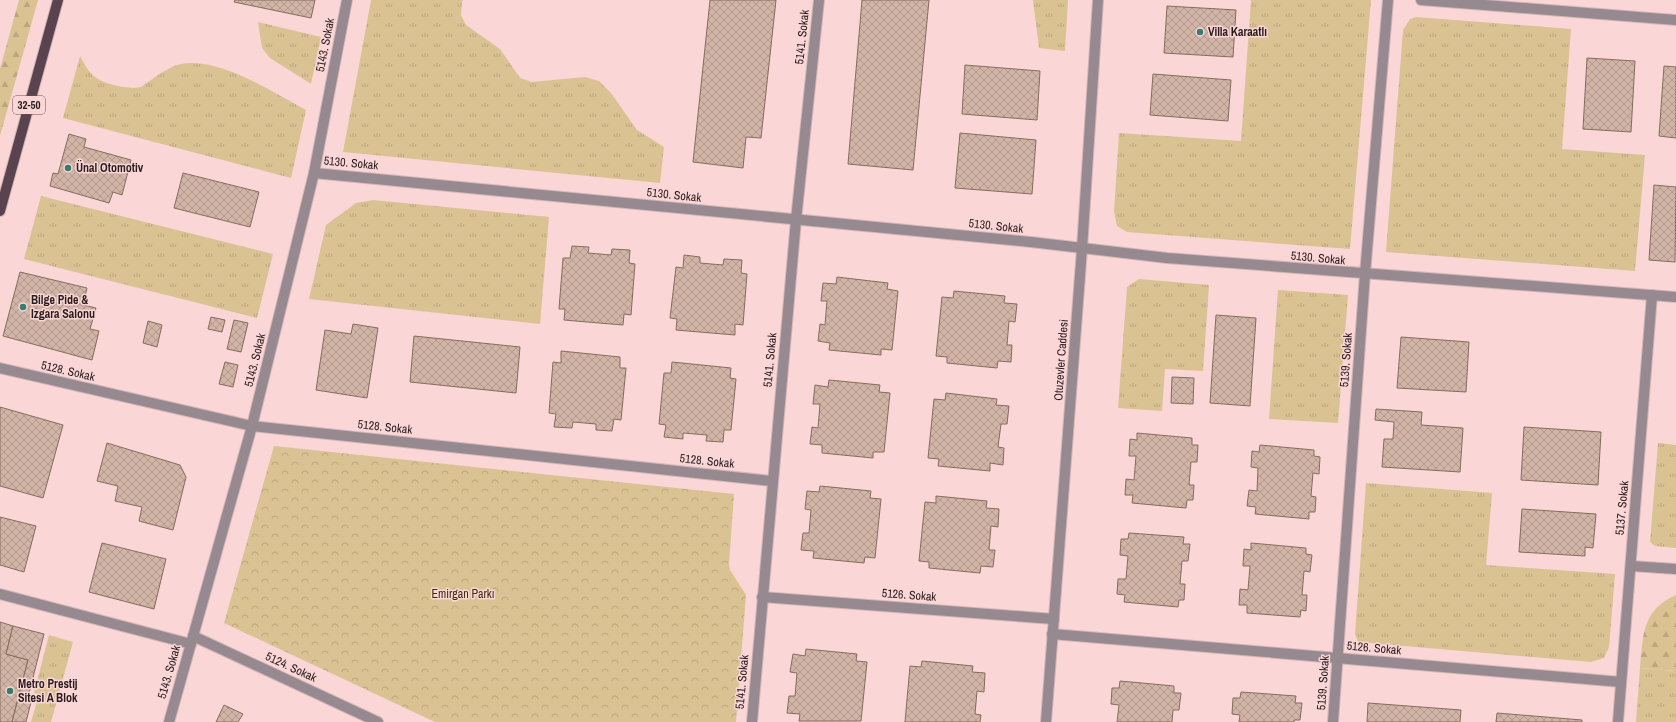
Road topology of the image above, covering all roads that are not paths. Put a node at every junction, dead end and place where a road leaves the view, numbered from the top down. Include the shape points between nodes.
1 (58, 0) edge
2 (347, 0) edge
3 (820, 0) edge
4 (1098, 0) edge
5 (1388, 0) edge
6 (1421, 0) edge
7 (1676, 20) edge
8 (314, 172) junction
9 (0, 211) edge
10 (796, 220) junction
11 (1082, 249) junction
12 (1365, 274) junction
13 (1652, 295) junction
14 (1676, 297) edge
15 (0, 368) edge
16 (252, 426) junction
17 (772, 481) junction
18 (1631, 566) junction
19 (1676, 569) edge
20 (0, 594) edge
21 (762, 597) junction
22 (1054, 619) junction
23 (1052, 634) junction
24 (192, 640) junction
25 (1337, 658) junction
26 (1621, 682) junction
27 (169, 722) edge
28 (378, 722) edge
29 (752, 722) edge
30 (1046, 722) edge
31 (1333, 722) edge
32 (1618, 722) edge

1 - 9 main road, 32-50
2 - 8 street, 5143. Sokak
3 - 10 street, 5141. Sokak
4 - 11 street, Otuzevler Caddesi
5 - 12 street, 5139. Sokak
6 - 7 street
8 - 10 street, 5130. Sokak
8 - 16 street, 5143. Sokak
10 - 11 street, 5130. Sokak
10 - 17 street, 5141. Sokak
11 - 12 street, 5130. Sokak
11 - 22 street, Otuzevler Caddesi
12 - 13 street, 5130. Sokak
12 - 25 street, 5139. Sokak
13 - 14 street, 5130. Sokak
13 - 18 street, 5137. Sokak
15 - 16 street, 5128. Sokak
16 - 17 street, 5128. Sokak
16 - 24 street, 5143. Sokak
17 - 21 street, 5141. Sokak
18 - 19 street
18 - 26 street, 5137. Sokak
20 - 24 street, 5124. Sokak
21 - 22 street, 5126. Sokak
21 - 29 street, 5141. Sokak
22 - 23 street, Otuzevler Caddesi
23 - 25 street, 5126. Sokak
23 - 30 street, Otuzevler Caddesi
24 - 27 street, 5143. Sokak
24 - 28 street, 5124. Sokak
25 - 26 street, 5126. Sokak
25 - 31 street, 5139. Sokak
26 - 32 street, 5137. Sokak

